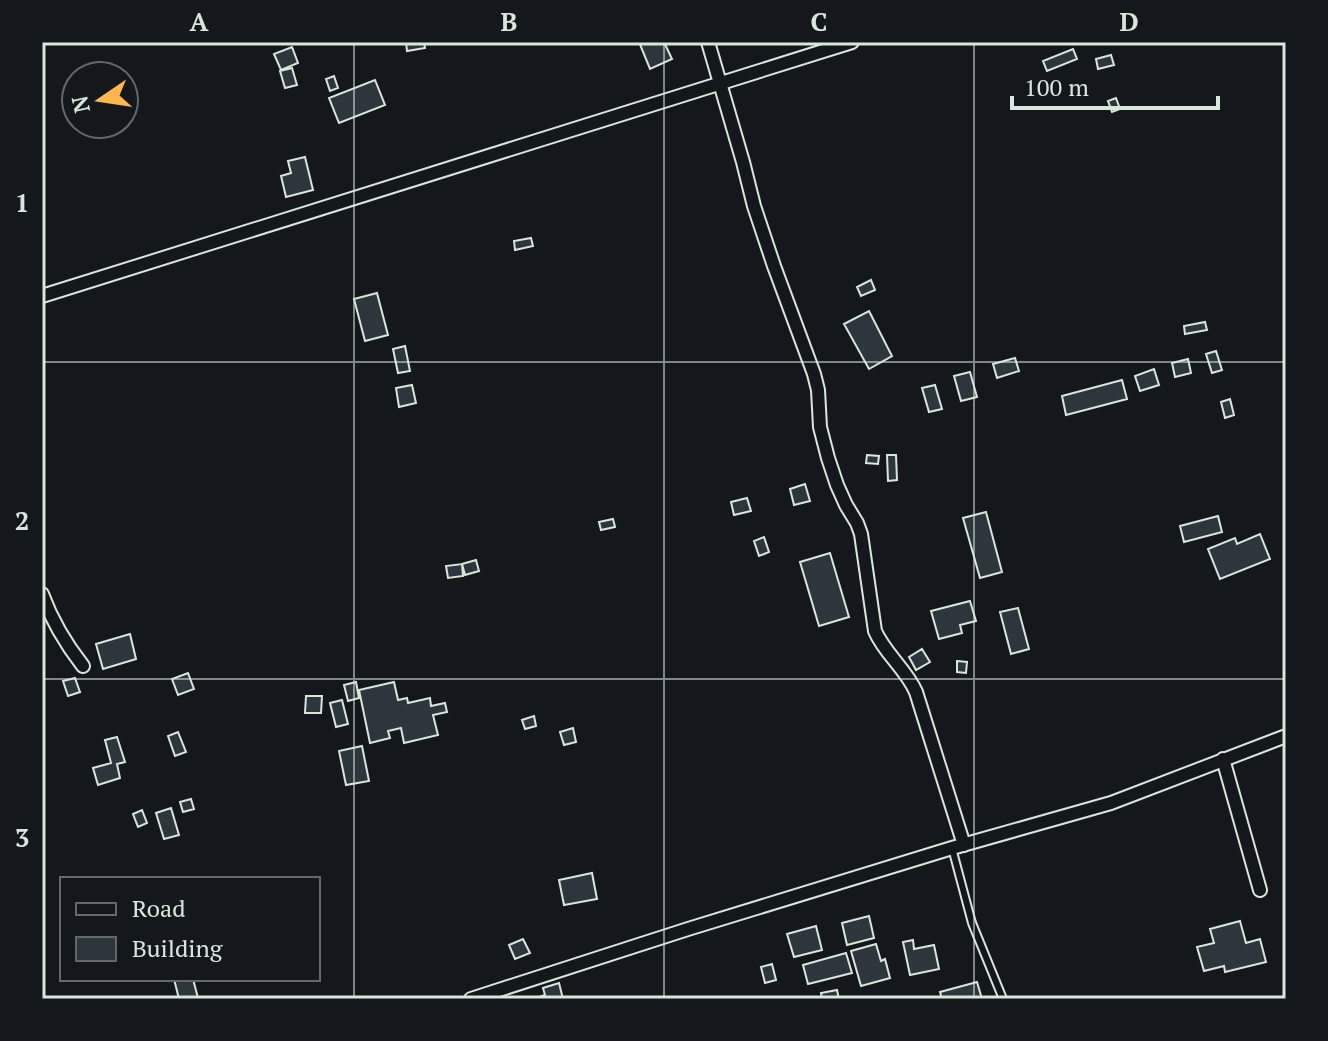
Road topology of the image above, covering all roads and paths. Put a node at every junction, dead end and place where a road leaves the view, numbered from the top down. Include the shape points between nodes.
1 (708, 42) edge
2 (852, 42) edge
3 (720, 83) junction
4 (42, 296) edge
5 (42, 594) edge
6 (83, 666) dead end
7 (1286, 736) edge
8 (1223, 759) junction
9 (958, 847) junction
10 (1260, 890) dead end
11 (471, 999) edge
12 (1003, 999) edge

1 - 3 street
2 - 3 street
3 - 4 street
3 - 9 street via 754,206 814,374 828,458 861,534 875,631 916,692
5 - 6 street via 65,643
7 - 8 street
8 - 9 street via 1111,803
8 - 10 street
9 - 11 street
9 - 12 lane via 972,923

